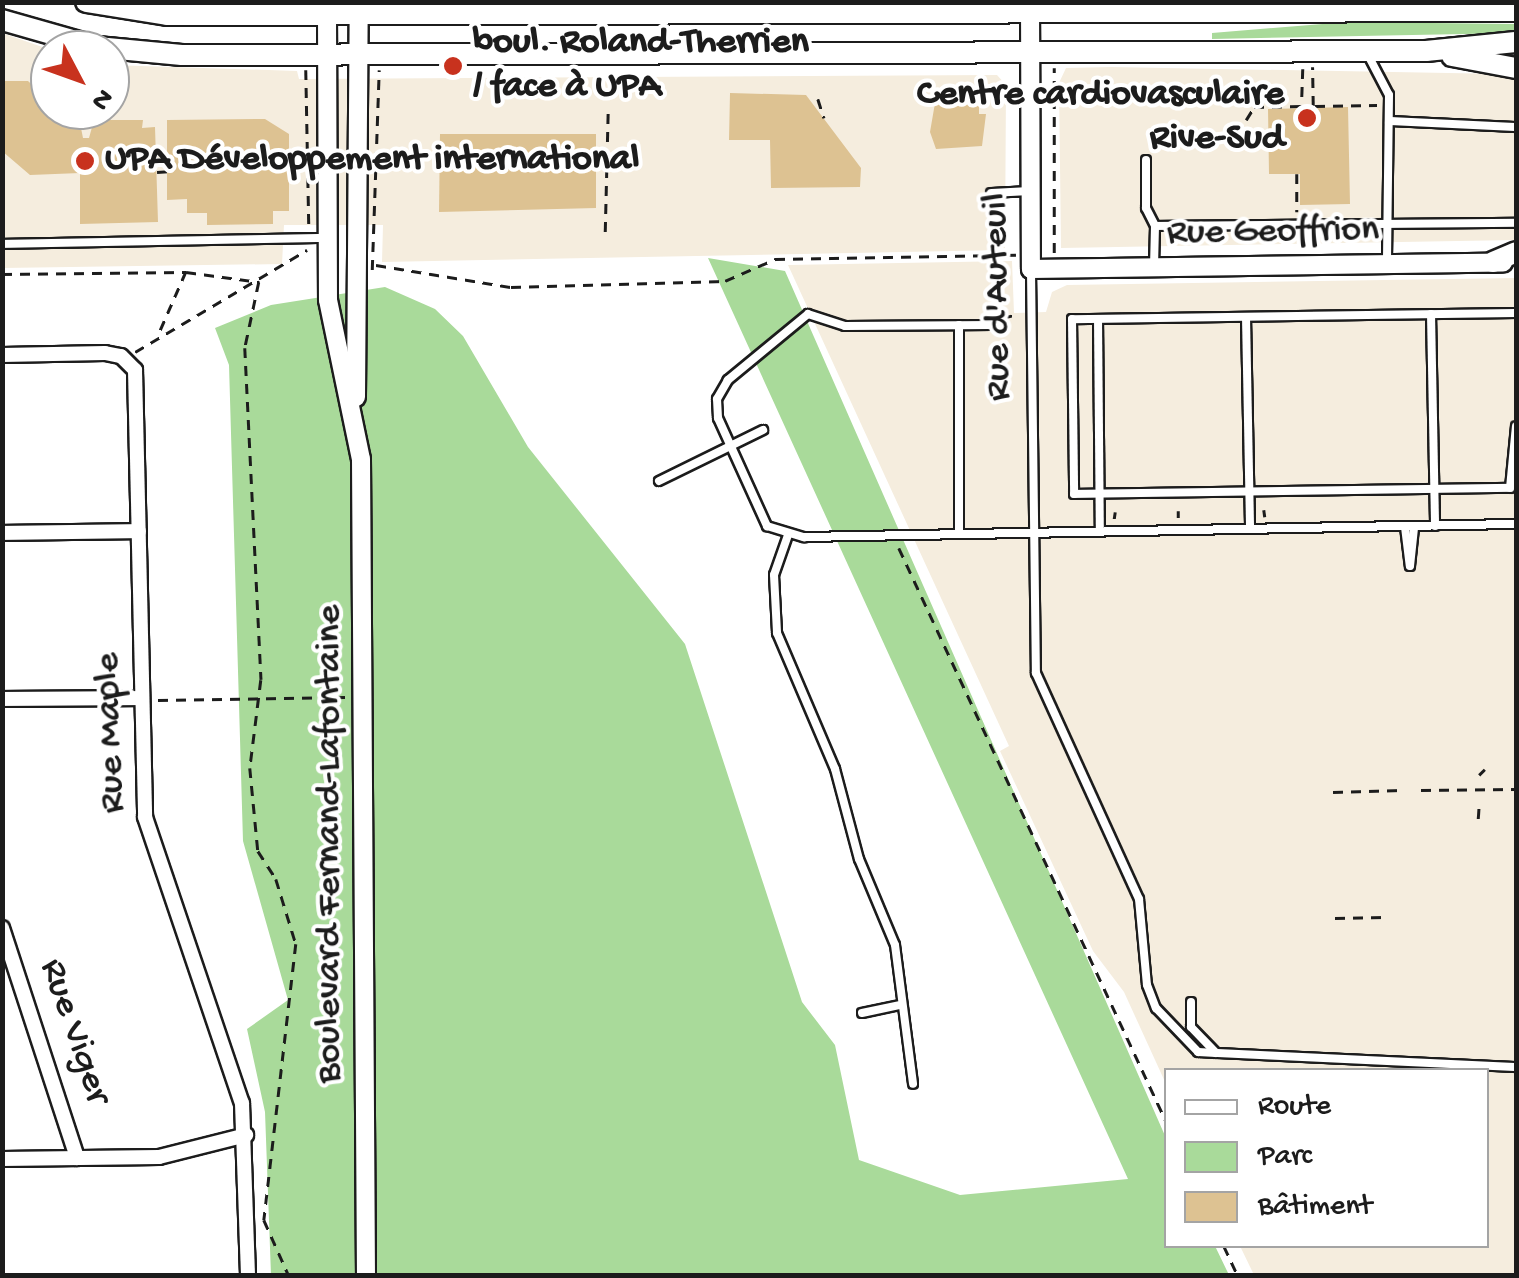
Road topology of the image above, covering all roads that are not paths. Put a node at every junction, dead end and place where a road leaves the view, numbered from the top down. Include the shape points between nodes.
1 (86, 2) edge
2 (1408, 2) edge
3 (868, 6) edge
4 (1030, 6) edge
5 (1113, 6) edge
6 (1154, 6) edge
7 (1378, 10) junction
8 (1516, 11) edge
9 (328, 14) junction
10 (360, 14) junction
11 (2, 20) edge
12 (1516, 42) edge
13 (1364, 51) junction
14 (1426, 51) junction
15 (327, 52) junction
16 (1030, 52) junction
17 (359, 53) junction
18 (1516, 68) edge
19 (1390, 121) junction
20 (1516, 127) edge
21 (1146, 160) dead end
22 (1030, 192) junction
23 (991, 193) dead end
24 (1516, 223) edge
25 (1155, 226) junction
26 (1386, 226) junction
27 (327, 238) junction
28 (2, 244) edge
29 (1516, 252) edge
30 (1493, 262) junction
31 (1516, 262) edge
32 (1387, 264) junction
33 (1154, 267) junction
34 (1031, 270) junction
35 (1516, 313) edge
36 (1432, 314) junction
37 (1246, 317) junction
38 (1098, 319) junction
39 (992, 325) dead end
40 (959, 326) junction
41 (2, 355) edge
42 (356, 412) junction
43 (1516, 426) edge
44 (763, 430) dead end
45 (728, 448) junction
46 (659, 481) dead end
47 (1434, 489) junction
48 (1250, 492) junction
49 (1100, 494) junction
50 (1516, 524) edge
51 (1435, 526) junction
52 (1250, 528) junction
53 (139, 531) junction
54 (1032, 531) junction
55 (1100, 531) junction
56 (959, 532) junction
57 (2, 533) edge
58 (788, 535) junction
59 (2, 699) edge
60 (147, 699) junction
61 (2, 928) edge
62 (1191, 1002) dead end
63 (899, 1005) junction
64 (862, 1013) dead end
65 (1216, 1053) junction
66 (1516, 1067) edge
67 (913, 1084) dead end
68 (246, 1135) junction
69 (77, 1158) junction
70 (2, 1159) edge
71 (248, 1276) edge
72 (366, 1276) edge

1 - 9 main road via 167,15
2 - 7 main road
3 - 4 main road
3 - 10 main road
4 - 5 main road
4 - 16 street, Rue d'Auteuil
5 - 6 main road
6 - 7 main road
7 - 8 main road
9 - 10 main road
9 - 15 street, Boulevard Fernand-Lafontaine
10 - 17 street, Boulevard Fernand-Lafontaine
11 - 15 main road via 73,42 143,53
12 - 14 main road
13 - 14 main road
13 - 16 main road
13 - 19 lane via 1387,83
14 - 18 main road
15 - 17 main road
15 - 27 street, Boulevard Fernand-Lafontaine
16 - 17 main road
16 - 22 street, Rue d'Auteuil
17 - 42 street, Boulevard Fernand-Lafontaine
19 - 20 lane
19 - 26 lane
21 - 25 lane via 1146,208
22 - 23 lane
22 - 34 street, Rue d'Auteuil
24 - 26 lane
25 - 26 lane
25 - 33 lane
26 - 32 lane
27 - 28 lane
27 - 42 street, Boulevard Fernand-Lafontaine via 332,333
29 - 30 main road
30 - 31 street, Rue Geoffrion
30 - 32 street, Rue Geoffrion
32 - 33 street, Rue Geoffrion
33 - 34 street, Rue Geoffrion
34 - 54 lane, Rue d'Auteuil
35 - 36 lane
36 - 37 lane
36 - 47 lane
37 - 38 lane
37 - 48 lane
38 - 49 lane
38 - 49 lane via 1072,319 1074,494
39 - 40 lane
40 - 45 lane via 830,326 822,314 808,314 724,384 716,407
40 - 56 lane
41 - 53 street, Rue Maple via 105,353 131,364
42 - 72 street, Boulevard Fernand-Lafontaine
43 - 47 lane via 1510,488
44 - 45 lane
45 - 46 lane
45 - 58 lane via 764,522
47 - 48 lane
47 - 51 lane
48 - 49 lane
48 - 52 lane
49 - 55 lane
50 - 51 lane
51 - 52 lane
52 - 55 lane
53 - 57 street
53 - 60 street, Rue Maple
54 - 55 lane
54 - 56 lane
54 - 65 lane, Rue d'Auteuil via 1041,692 1139,899 1147,985 1156,1008 1198,1052
56 - 58 lane
58 - 63 lane via 774,576 777,633 835,769 859,860 895,945
59 - 60 street
60 - 68 street, Rue Maple via 146,825 240,1094
61 - 69 street, Rue Viger
62 - 65 lane via 1191,1027
63 - 64 lane
63 - 67 lane
65 - 66 lane
68 - 69 street via 168,1156
68 - 71 street, Rue Maple
69 - 70 street

